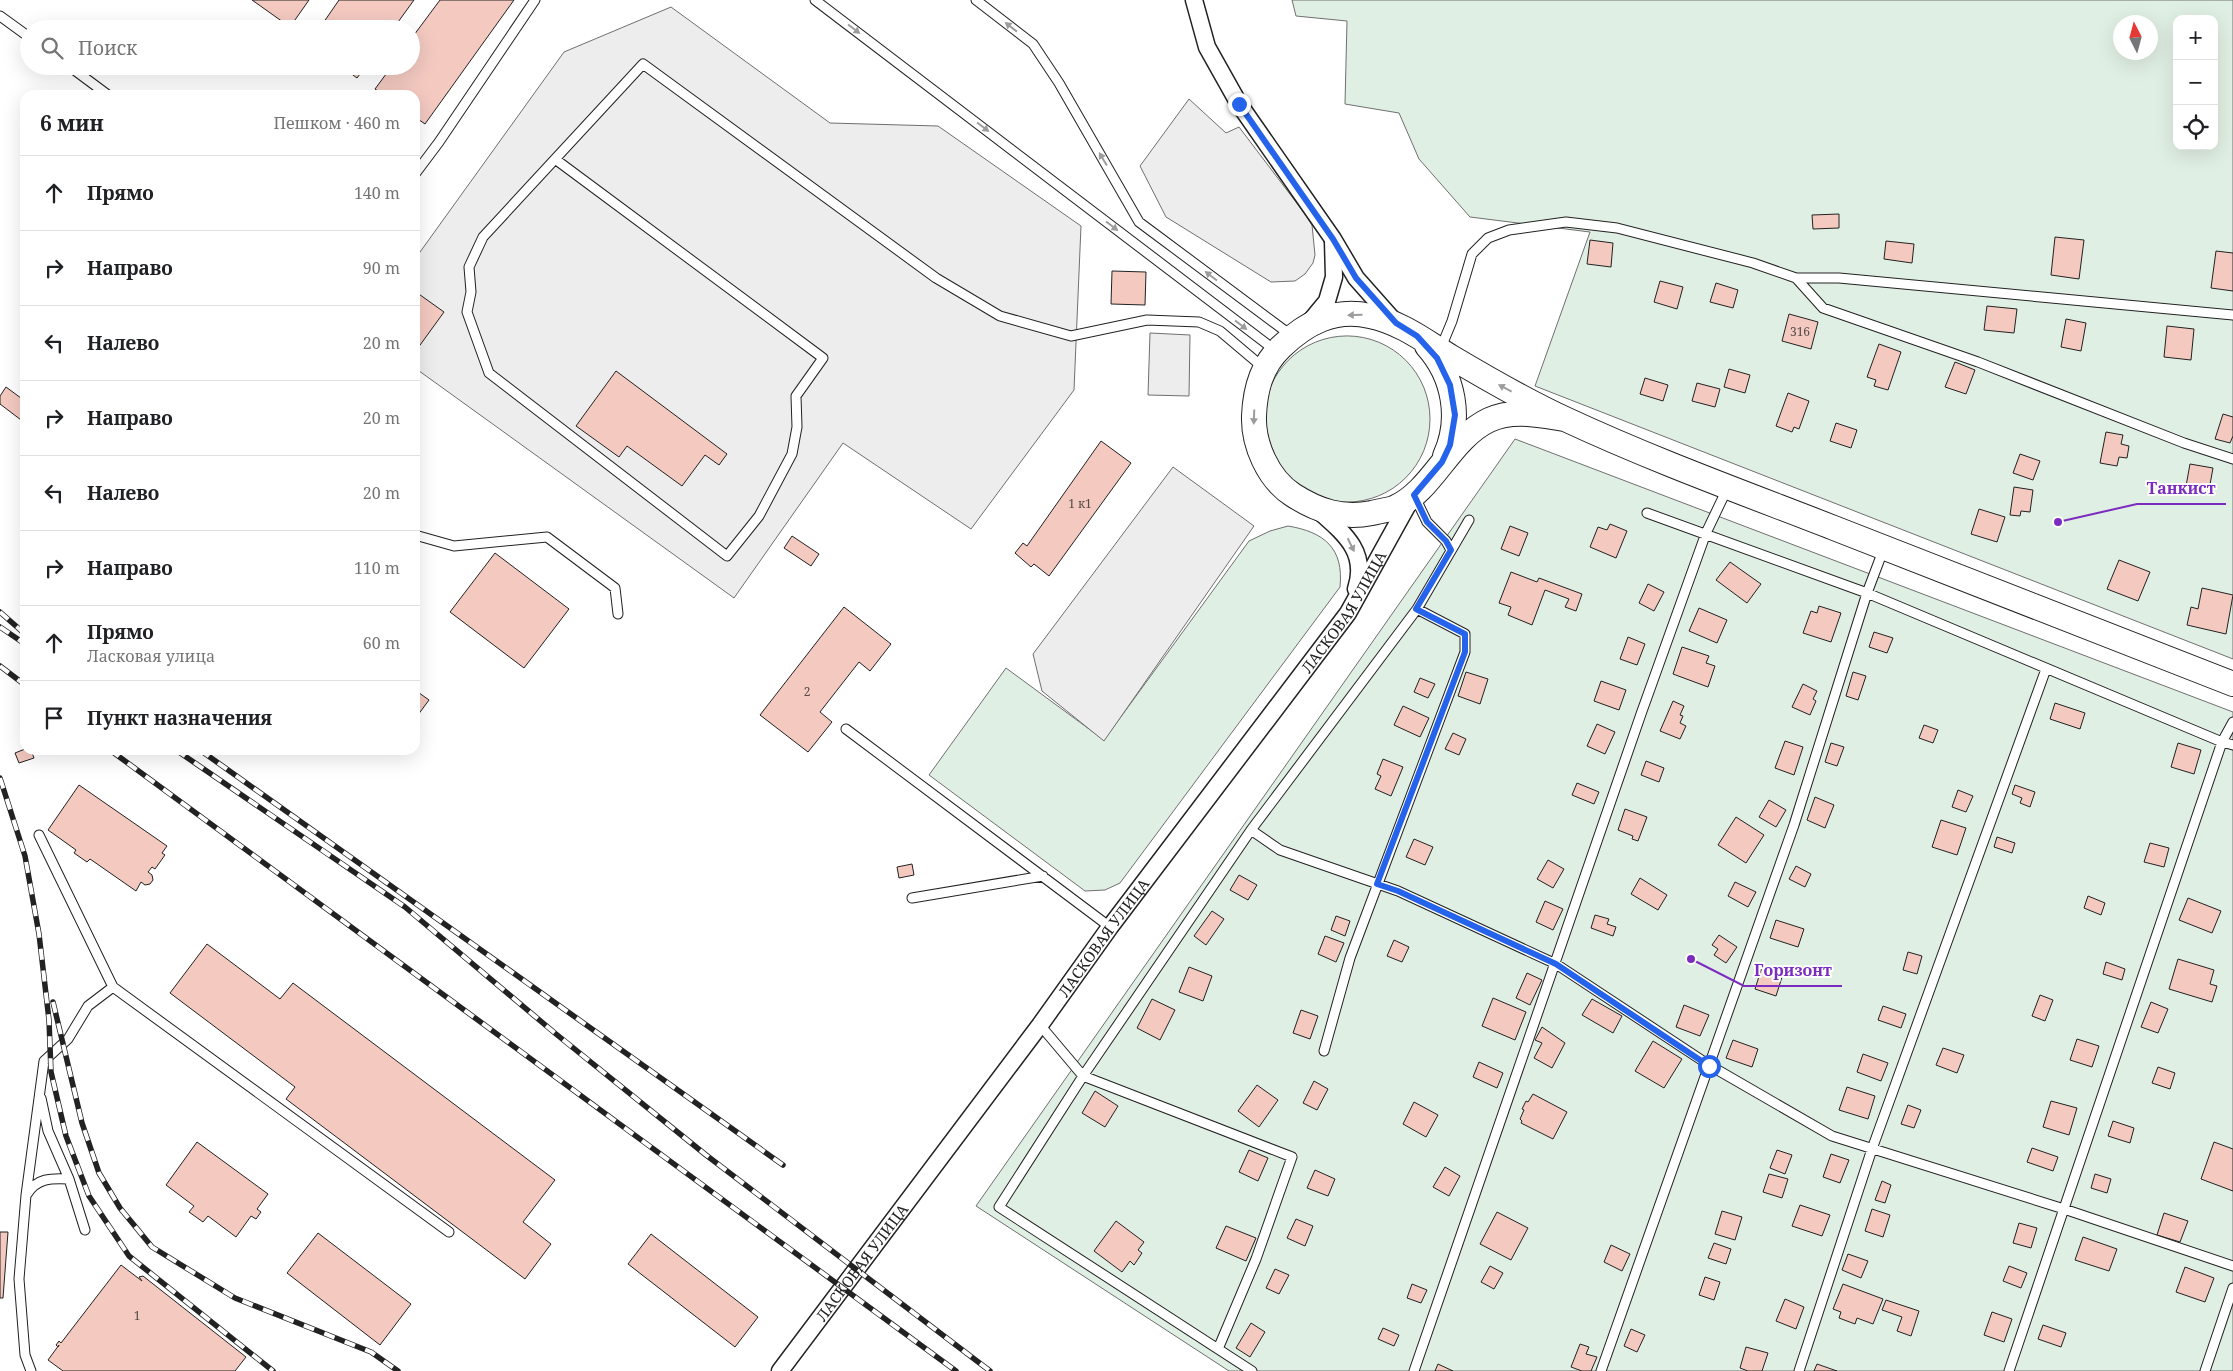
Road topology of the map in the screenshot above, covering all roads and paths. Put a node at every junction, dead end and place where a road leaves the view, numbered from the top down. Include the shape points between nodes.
1 (535, 0) edge
2 (815, 0) edge
3 (976, 0) edge
4 (1192, 3) edge
5 (0, 16) edge
6 (20, 30) edge
7 (81, 75) edge
8 (101, 90) edge
9 (555, 159) junction
10 (420, 167) edge
11 (1333, 239) junction
12 (1796, 278) junction
13 (2233, 314) edge
14 (1396, 323) junction
15 (1417, 336) junction
16 (1285, 345) junction
17 (1440, 350) junction
18 (1564, 419) junction
19 (2233, 459) edge
20 (1442, 462) junction
21 (1728, 487) junction
22 (1414, 495) junction
23 (1318, 510) junction
24 (1647, 513) dead end
25 (1469, 520) dead end
26 (1706, 533) junction
27 (420, 536) edge
28 (1884, 548) junction
29 (1451, 550) junction
30 (1867, 593) junction
31 (1416, 609) junction
32 (1348, 613) junction
33 (618, 614) dead end
34 (2046, 669) junction
35 (2233, 684) edge
36 (2233, 722) edge
37 (846, 729) dead end
38 (2222, 742) junction
39 (2233, 745) edge
40 (1251, 830) junction
41 (38, 835) dead end
42 (1043, 876) junction
43 (1377, 884) junction
44 (912, 898) dead end
45 (1110, 927) junction
46 (1556, 964) junction
47 (114, 987) junction
48 (1040, 1025) junction
49 (1324, 1051) dead end
50 (1709, 1066) junction
51 (1083, 1076) junction
52 (40, 1090) junction
53 (1872, 1148) junction
54 (69, 1179) junction
55 (26, 1194) junction
56 (2064, 1209) junction
57 (85, 1230) dead end
58 (449, 1232) dead end
59 (2233, 1266) edge
60 (2233, 1288) edge
61 (1218, 1349) junction
62 (31, 1371) edge
63 (780, 1371) edge
64 (1252, 1371) edge
65 (1414, 1371) edge
66 (1601, 1371) edge
67 (1798, 1371) edge
68 (2009, 1371) edge
69 (2205, 1371) edge

1 - 10 lane
2 -> 16 lane
16 -> 3 lane via 1138,222 1033,44
4 - 11 street via 1207,46 1239,104
5 - 6 lane
7 - 8 lane
9 - 9 lane via 823,358 796,396 797,427 792,454 759,516 727,556 489,373 467,312 471,292 469,267 483,237
9 - 16 lane via 643,64 936,278 1000,316 1071,336 1147,320 1199,322 1220,331
11 - 14 street via 1356,278
11 - 16 street via 1334,277 1327,301
12 - 13 lane via 1839,278
12 - 17 lane via 1753,263 1617,228 1566,222 1509,230 1488,238 1472,254
12 - 19 lane via 1823,308 1978,362
14 - 15 street
14 -> 16 street via 1367,315 1337,315
15 - 17 street
15 - 20 street via 1437,358 1450,385 1455,415 1450,445
16 -> 23 street via 1254,394 1253,430 1265,464 1287,492
18 -> 17 street
18 - 20 street via 1527,413 1488,420 1459,442
18 - 21 street
20 - 22 street
21 - 26 lane
21 - 28 street
22 - 23 street via 1394,508 1356,516
22 - 29 lane via 1427,522
22 - 32 street, ЛАСКОВАЯ УЛИЦА
23 -> 32 street via 1347,536 1358,558 1360,578
24 - 26 lane
25 - 29 lane
26 - 30 lane
26 - 46 lane
27 - 33 lane via 454,546 548,537 615,588
28 - 30 lane
28 - 35 street
29 - 31 lane
30 - 34 lane
30 - 50 lane via 1794,825
31 - 40 lane
31 - 43 lane via 1465,634 1465,652
32 - 45 street, ЛАСКОВАЯ УЛИЦА
34 - 38 lane
34 - 53 lane
36 - 38 lane
37 - 42 lane
38 - 39 lane
38 - 56 lane
40 - 43 lane via 1280,850
40 - 51 lane
41 - 47 lane
42 - 44 lane
42 - 45 lane
43 - 46 lane
43 - 49 lane via 1350,958
45 - 48 street, ЛАСКОВАЯ УЛИЦА
46 - 50 lane
46 - 65 lane
47 - 52 lane via 88,1006 68,1039 44,1061
47 - 58 lane
48 - 51 lane
48 - 63 street, ЛАСКОВАЯ УЛИЦА
50 - 53 lane via 1832,1136
50 - 66 lane
51 - 61 lane via 999,1207
51 - 61 lane via 1292,1157 1256,1259
52 - 54 lane via 48,1131
52 - 55 lane
53 - 56 lane
53 - 67 lane
54 - 55 lane via 39,1182
54 - 57 lane
55 - 62 lane via 20,1279 25,1355
56 - 59 lane
56 - 68 lane
60 - 69 lane
61 - 64 lane

